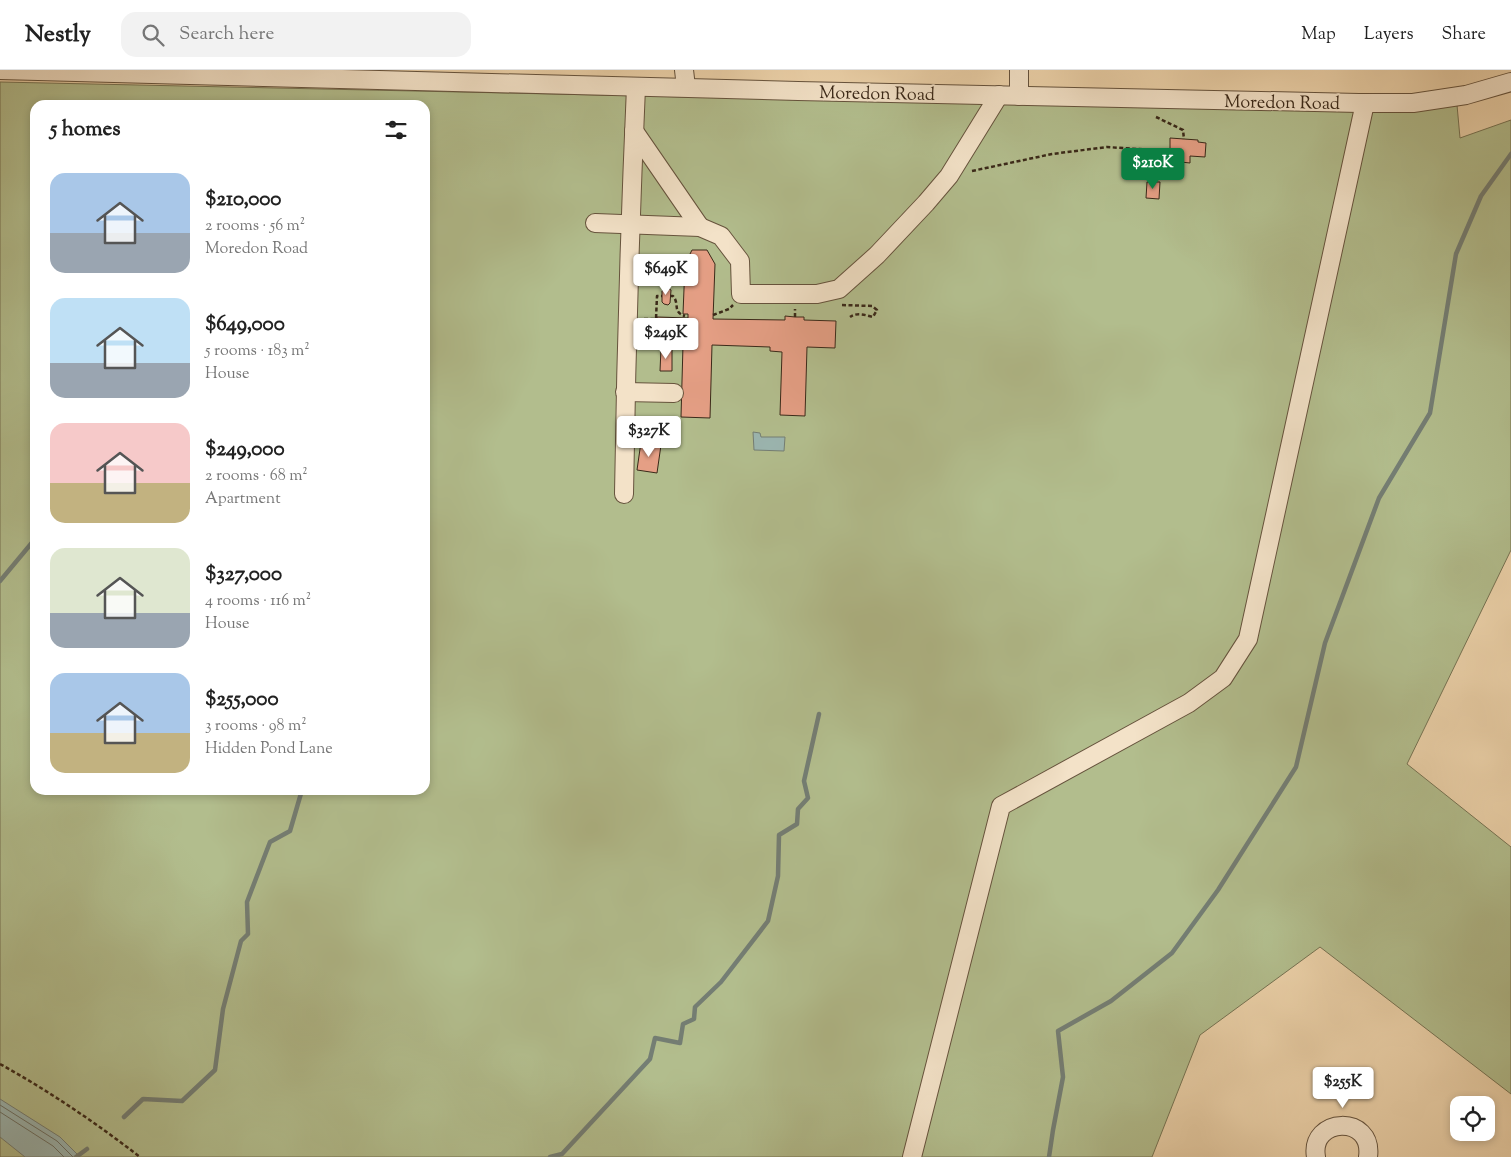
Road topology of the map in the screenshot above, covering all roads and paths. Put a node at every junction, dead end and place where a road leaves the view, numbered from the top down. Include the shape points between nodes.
1 (0, 70) edge
2 (1019, 70) edge
3 (685, 79) edge
4 (1511, 82) edge
5 (636, 87) junction
6 (1000, 95) junction
7 (1019, 96) junction
8 (1365, 103) junction
9 (1156, 117) dead end
10 (634, 130) junction
11 (1184, 139) dead end
12 (1153, 150) dead end
13 (949, 176) junction
14 (595, 223) dead end
15 (631, 224) junction
16 (700, 227) junction
17 (662, 296) dead end
18 (670, 296) dead end
19 (733, 299) dead end
20 (834, 305) dead end
21 (629, 306) junction
22 (713, 315) dead end
23 (685, 316) dead end
24 (850, 317) dead end
25 (625, 392) junction
26 (674, 393) dead end
27 (624, 494) dead end
28 (0, 1064) edge
29 (140, 1157) edge
30 (912, 1157) edge
31 (1316, 1157) edge
32 (1368, 1157) edge

1 - 5 street, Moredon Road
2 - 7 street
3 - 5 street, Moredon Road
3 - 6 street, Moredon Road
4 - 8 street, Moredon Road via 1413,103
5 - 10 street
6 - 7 street, Moredon Road
6 - 13 street
7 - 8 street, Moredon Road
8 - 30 street via 1248,639 1223,678 1189,703 1001,806
9 - 11 path via 1183,130
10 - 15 street
10 - 16 street
12 - 13 path via 1107,147 1052,154
13 - 16 street via 853,277 838,289 817,294 741,294 737,255 721,236
14 - 15 street
15 - 16 street
15 - 21 street
17 - 21 path via 657,296 656,319 641,318 641,310
18 - 23 path via 676,300 677,311
19 - 22 path via 729,309
20 - 24 path via 872,306 877,310 873,317 854,314
21 - 25 street
25 - 26 street
25 - 27 street
28 - 29 path via 85,1116
31 - 32 street via 1317,1142 1322,1134 1339,1125 1357,1129 1365,1137

